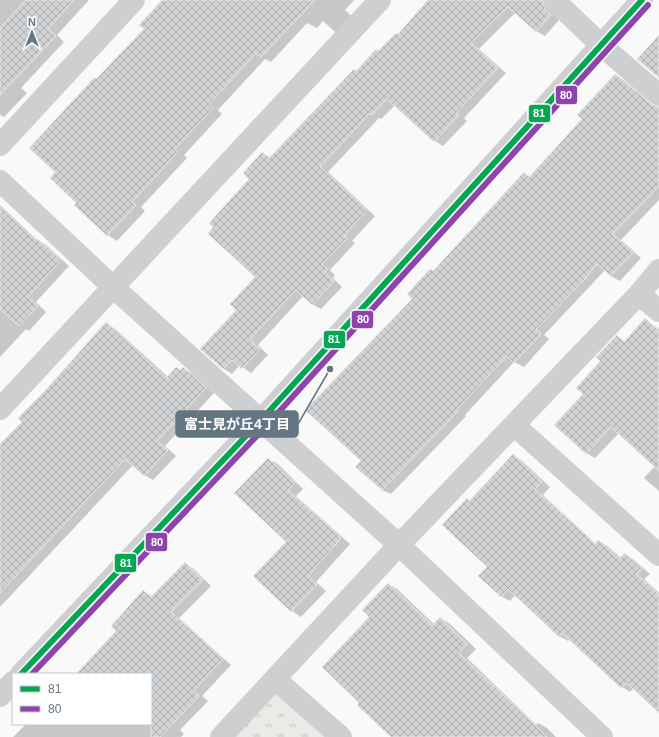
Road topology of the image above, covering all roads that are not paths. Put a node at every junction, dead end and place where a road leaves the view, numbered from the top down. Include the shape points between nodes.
1 (134, 0) edge
2 (380, 0) edge
3 (554, 0) edge
4 (642, 0) edge
5 (601, 45) junction
6 (659, 95) edge
7 (0, 145) edge
8 (0, 181) edge
9 (659, 270) edge
10 (113, 287) junction
11 (639, 294) junction
12 (659, 311) edge
13 (0, 409) edge
14 (261, 420) junction
15 (514, 425) junction
16 (399, 545) junction
17 (659, 554) edge
18 (22, 673) edge
19 (275, 678) junction
20 (12, 683) edge
21 (0, 696) edge
22 (221, 737) edge
23 (341, 737) edge
24 (602, 737) edge

1 - 7 street
2 - 10 street
3 - 5 street
4 - 5 street
5 - 6 street
5 - 14 street
8 - 10 street
9 - 11 street
10 - 13 street
10 - 14 street
11 - 12 street
11 - 15 street
14 - 16 street
14 - 18 street
15 - 16 street
15 - 17 street
16 - 19 street
16 - 24 street
19 - 22 street
19 - 23 street
20 - 21 street

